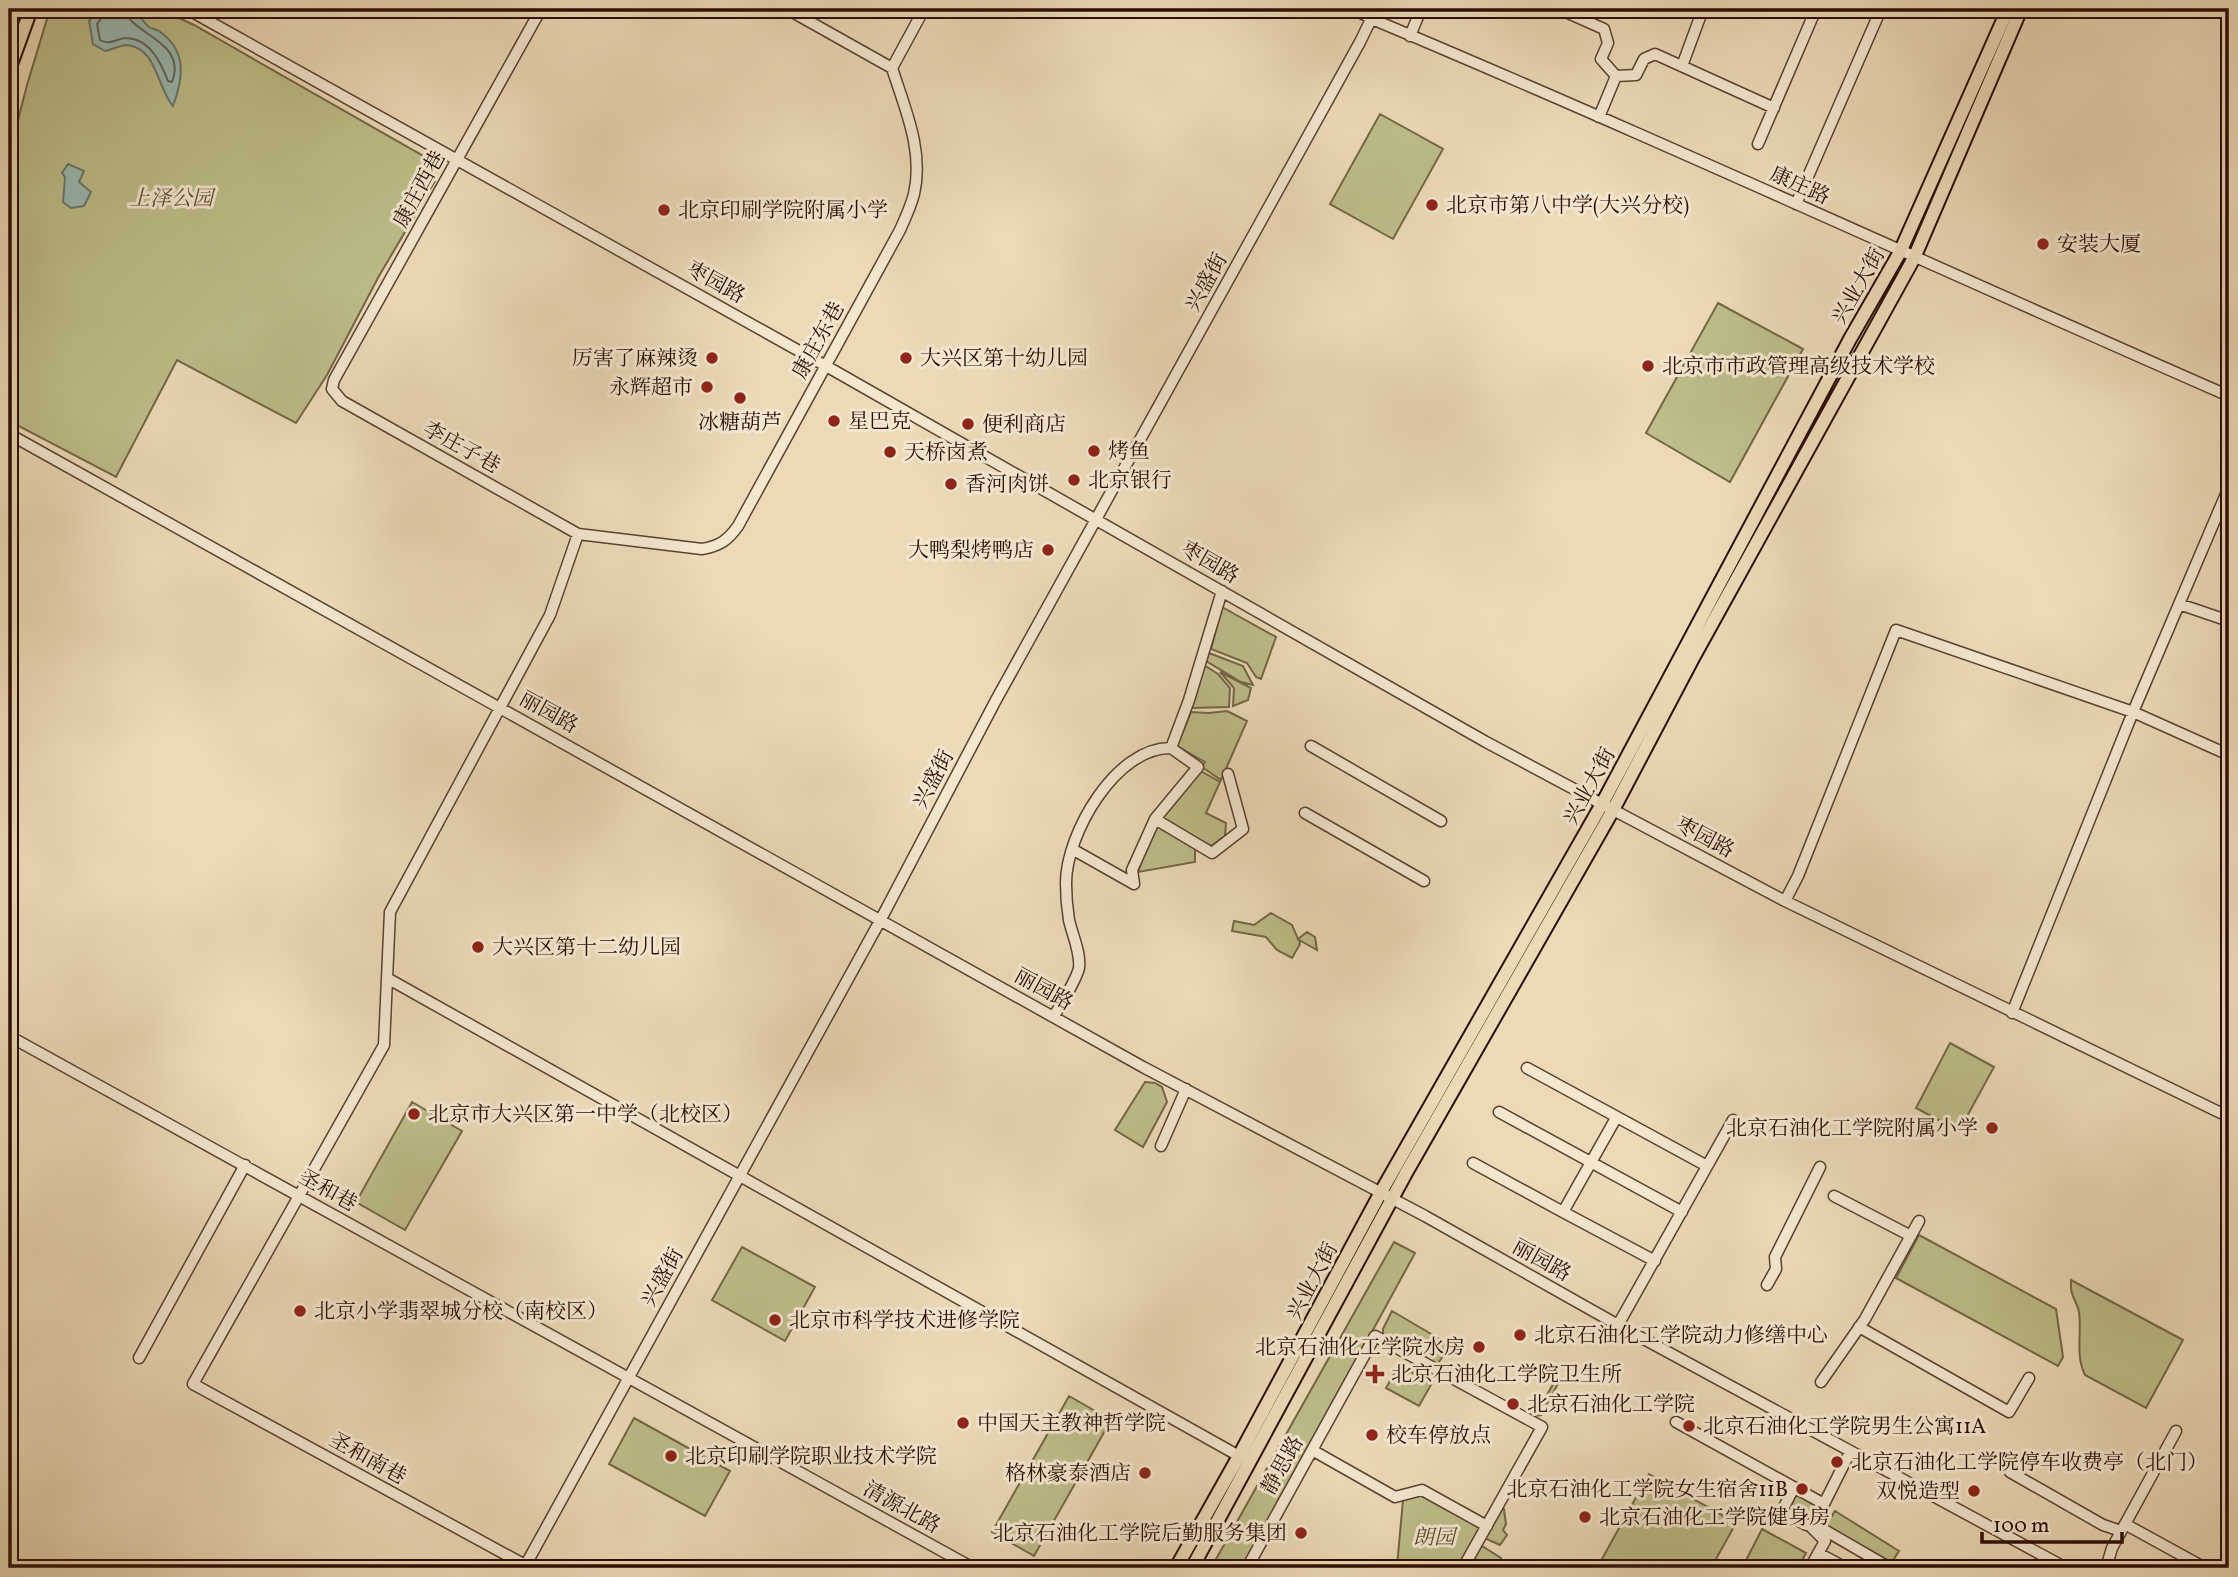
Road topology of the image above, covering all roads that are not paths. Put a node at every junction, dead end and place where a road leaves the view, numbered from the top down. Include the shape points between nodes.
1 (31, 9) edge
2 (187, 9) edge
3 (541, 9) edge
4 (787, 9) edge
5 (924, 9) edge
6 (1354, 9) edge
7 (1376, 9) edge
8 (1421, 9) edge
9 (1559, 9) edge
10 (1587, 9) edge
11 (1703, 9) edge
12 (1815, 9) edge
13 (1881, 9) edge
14 (2008, 9) edge
15 (2021, 9) edge
16 (1372, 19) junction
17 (1583, 19) junction
18 (1410, 36) junction
19 (1682, 66) junction
20 (892, 68) junction
21 (9, 69) edge
22 (1616, 76) junction
23 (1774, 108) junction
24 (1599, 117) junction
25 (1758, 144) dead end
26 (458, 160) junction
27 (1796, 204) junction
28 (1900, 252) junction
29 (1914, 258) junction
30 (826, 366) junction
31 (332, 389) joint
32 (2229, 396) edge
33 (9, 433) edge
34 (2229, 487) edge
35 (1097, 520) junction
36 (578, 534) junction
37 (1222, 591) junction
38 (2179, 604) junction
39 (2229, 621) edge
40 (501, 707) junction
41 (2133, 712) junction
42 (1311, 746) dead end
43 (1171, 748) junction
44 (2229, 755) edge
45 (1228, 774) dead end
46 (1607, 807) junction
47 (1305, 813) dead end
48 (1155, 820) junction
49 (1441, 821) dead end
50 (1072, 849) junction
51 (1424, 881) dead end
52 (1785, 901) junction
53 (881, 919) junction
54 (387, 978) junction
55 (2012, 1013) junction
56 (1054, 1016) junction
57 (9, 1036) edge
58 (1527, 1068) dead end
59 (1186, 1089) junction
60 (1499, 1112) dead end
61 (2229, 1117) edge
62 (1616, 1118) junction
63 (1732, 1120) dead end
64 (1161, 1146) dead end
65 (1474, 1163) dead end
66 (1590, 1164) junction
67 (245, 1166) junction
68 (1707, 1166) junction
69 (1820, 1167) dead end
70 (739, 1176) junction
71 (1381, 1192) junction
72 (1834, 1196) dead end
73 (300, 1197) junction
74 (1393, 1199) junction
75 (1563, 1212) junction
76 (1682, 1212) junction
77 (1919, 1221) dead end
78 (1911, 1236) junction
79 (1655, 1261) junction
80 (1767, 1285) dead end
81 (1618, 1325) junction
82 (1860, 1327) junction
83 (139, 1358) dead end
84 (628, 1378) junction
85 (2029, 1378) dead end
86 (1821, 1382) dead end
87 (1676, 1422) dead end
88 (2176, 1431) dead end
89 (1312, 1450) junction
90 (1850, 1452) junction
91 (1239, 1456) junction
92 (2010, 1472) dead end
93 (1794, 1487) junction
94 (1824, 1504) junction
95 (1814, 1524) junction
96 (1487, 1526) junction
97 (2123, 1527) junction
98 (1818, 1553) junction
99 (525, 1567) edge
100 (973, 1568) edge
101 (1176, 1568) edge
102 (1192, 1568) edge
103 (1247, 1568) edge
104 (1463, 1568) edge
105 (1810, 1568) edge
106 (1846, 1568) edge
107 (1890, 1568) edge
108 (2066, 1568) edge
109 (2106, 1568) edge
110 (2206, 1568) edge

1 - 21 main road
2 - 26 street, 枣园路
3 - 26 street, 康庄西巷
4 - 20 street
5 - 20 street
6 - 16 street, 康庄路
7 - 16 street, 兴盛街
8 - 18 street
9 - 17 street
10 - 17 street
11 - 19 street
12 - 23 street
13 - 27 street
14 - 28 main road, 兴业大街
15 - 29 main road, 兴业大街
16 - 18 street, 康庄路
16 - 35 street, 兴盛街
17 - 22 street via 1604,29 1608,43 1601,59
18 - 24 street, 康庄路
19 - 22 street via 1655,54 1644,59 1636,75
19 - 23 street
20 - 30 street, 康庄东巷 via 918,162 914,196
22 - 24 street
23 - 25 street
24 - 27 street, 康庄路
26 - 30 street, 枣园路
26 - 31 street, 康庄西巷
27 - 28 street, 康庄路
28 - 29 street, 康庄路
28 - 46 main road, 兴业大街 via 1843,351
29 - 32 street, 康庄路
29 - 46 main road, 兴业大街
30 - 35 street, 枣园路
30 - 36 street, 康庄东巷 via 728,539 702,548
31 - 36 street, 李庄子巷 via 342,401
33 - 40 street, 丽园路
34 - 38 street
35 - 37 street, 枣园路
35 - 53 street, 兴盛街
36 - 40 street via 550,615
37 - 43 street
37 - 46 street, 枣园路
38 - 39 street
38 - 41 street
40 - 53 street, 丽园路
40 - 54 street via 390,912
41 - 44 street
41 - 52 street via 1896,630
41 - 55 street
42 - 49 street
43 - 48 street via 1198,767
43 - 50 street via 1158,748 1138,758 1109,782 1086,815
45 - 48 street via 1243,829 1212,853
46 - 52 street, 枣园路
46 - 71 main road, 兴业大街
46 - 74 main road, 兴业大街
47 - 51 street
48 - 50 street via 1132,870 1133,884
50 - 56 street via 1066,881 1079,968
52 - 55 street, 枣园路
53 - 56 street, 丽园路
53 - 70 street, 兴盛街
54 - 70 street
54 - 73 street via 384,1045
55 - 61 street, 枣园路
56 - 59 street, 丽园路
57 - 67 street, 圣和巷
58 - 62 street
59 - 64 street
59 - 71 street, 丽园路
60 - 66 street
62 - 66 street
62 - 68 street
63 - 68 street
65 - 75 street
66 - 75 street
66 - 76 street
67 - 73 street, 圣和巷
67 - 83 street
68 - 76 street
69 - 80 street via 1775,1256 1776,1269
70 - 84 street, 兴盛街
70 - 91 street
71 - 74 street, 丽园路
71 - 91 main road, 兴业大街
72 - 78 street
73 - 84 street, 圣和巷
73 - 99 street, 圣和南巷 via 192,1384
74 - 81 street, 丽园路
74 - 102 main road, 兴业大街
75 - 79 street
76 - 79 street
77 - 78 street
78 - 82 street
79 - 81 street
81 - 90 street, 丽园路
82 - 85 street via 2009,1412
82 - 86 street
84 - 99 street, 兴盛街
84 - 100 street, 清源北路
87 - 93 street
88 - 97 street
89 - 96 street via 1395,1497 1422,1490
89 - 96 street, 静思路 via 1375,1336 1542,1427
89 - 103 street, 静思路
90 - 94 street
90 - 108 street, 丽园路
91 - 101 main road, 兴业大街
92 - 97 street via 2103,1525
93 - 94 street
93 - 95 street via 1782,1511 1807,1525
94 - 95 street
95 - 98 street via 1812,1528 1825,1541
95 - 107 street
96 - 104 street
97 - 109 street
97 - 110 street
98 - 105 street
98 - 106 street

